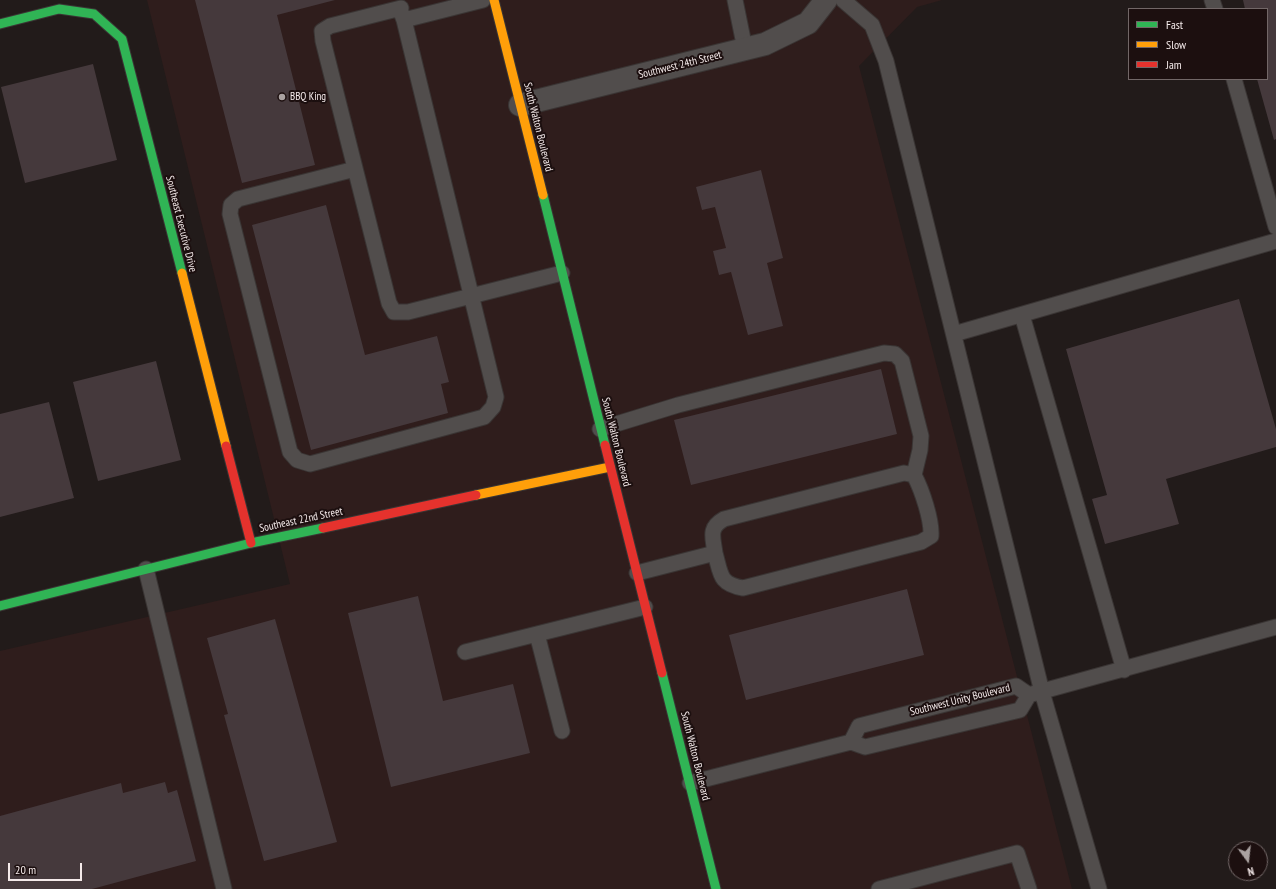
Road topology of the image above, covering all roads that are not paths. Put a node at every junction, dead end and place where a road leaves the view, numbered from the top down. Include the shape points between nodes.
1 (483, 0) edge
2 (494, 0) edge
3 (735, 0) edge
4 (826, 0) edge
5 (843, 0) edge
6 (401, 10) edge
7 (0, 24) edge
8 (746, 49) junction
9 (1234, 80) edge
10 (520, 105) junction
11 (355, 169) junction
12 (1276, 227) edge
13 (1276, 241) edge
14 (562, 273) junction
15 (470, 296) junction
16 (1022, 314) junction
17 (954, 334) junction
18 (600, 429) junction
19 (610, 467) junction
20 (914, 475) junction
21 (251, 543) junction
22 (715, 553) junction
23 (146, 569) junction
24 (637, 573) junction
25 (0, 606) edge
26 (645, 607) junction
27 (1276, 627) edge
28 (537, 634) junction
29 (464, 652) dead end
30 (1124, 670) junction
31 (1036, 693) junction
32 (562, 731) dead end
33 (851, 742) junction
34 (690, 783) junction
35 (224, 889) edge
36 (716, 889) edge
37 (879, 889) edge
38 (1029, 889) edge
39 (1100, 889) edge

1 - 6 lane
2 - 10 street, South Walton Boulevard
3 - 8 lane
4 - 8 street, Southwest 24th Street via 808,23 765,44
5 - 17 lane via 872,25 886,61
6 - 11 lane via 330,26 322,31
6 - 15 lane
7 - 21 street, Southeast Executive Drive via 59,9 94,14 122,39
8 - 10 street, Southwest 24th Street
9 - 12 lane
10 - 14 street, South Walton Boulevard
11 - 15 lane via 389,302 394,312 408,312
11 - 15 lane via 238,199 231,205 230,214 290,452 297,460 310,464 484,417 494,407 496,397
13 - 16 lane
14 - 15 lane
14 - 18 street, South Walton Boulevard
16 - 17 lane
16 - 30 lane
17 - 31 lane
18 - 19 street, South Walton Boulevard
18 - 20 lane via 678,405 884,353 895,354 902,361 921,436
19 - 21 street, Southeast 22nd Street
19 - 24 street, South Walton Boulevard
20 - 22 lane via 904,473 724,519 717,523 713,530
20 - 22 lane via 931,528 931,536 921,542 743,588 726,583
21 - 23 street, Southeast 22nd Street
22 - 24 lane
23 - 25 street, Southeast 22nd Street
23 - 35 lane
24 - 26 street, South Walton Boulevard
26 - 28 lane
26 - 34 street, South Walton Boulevard
27 - 30 lane
28 - 29 lane
28 - 32 lane
30 - 31 lane
31 - 33 lane, Southwest Unity Boulevard via 1020,710 865,747
31 - 33 lane, Southwest Unity Boulevard via 1016,686 860,726
31 - 39 lane
33 - 34 lane, Southwest Unity Boulevard
34 - 36 street, South Walton Boulevard
37 - 38 lane via 1017,853

